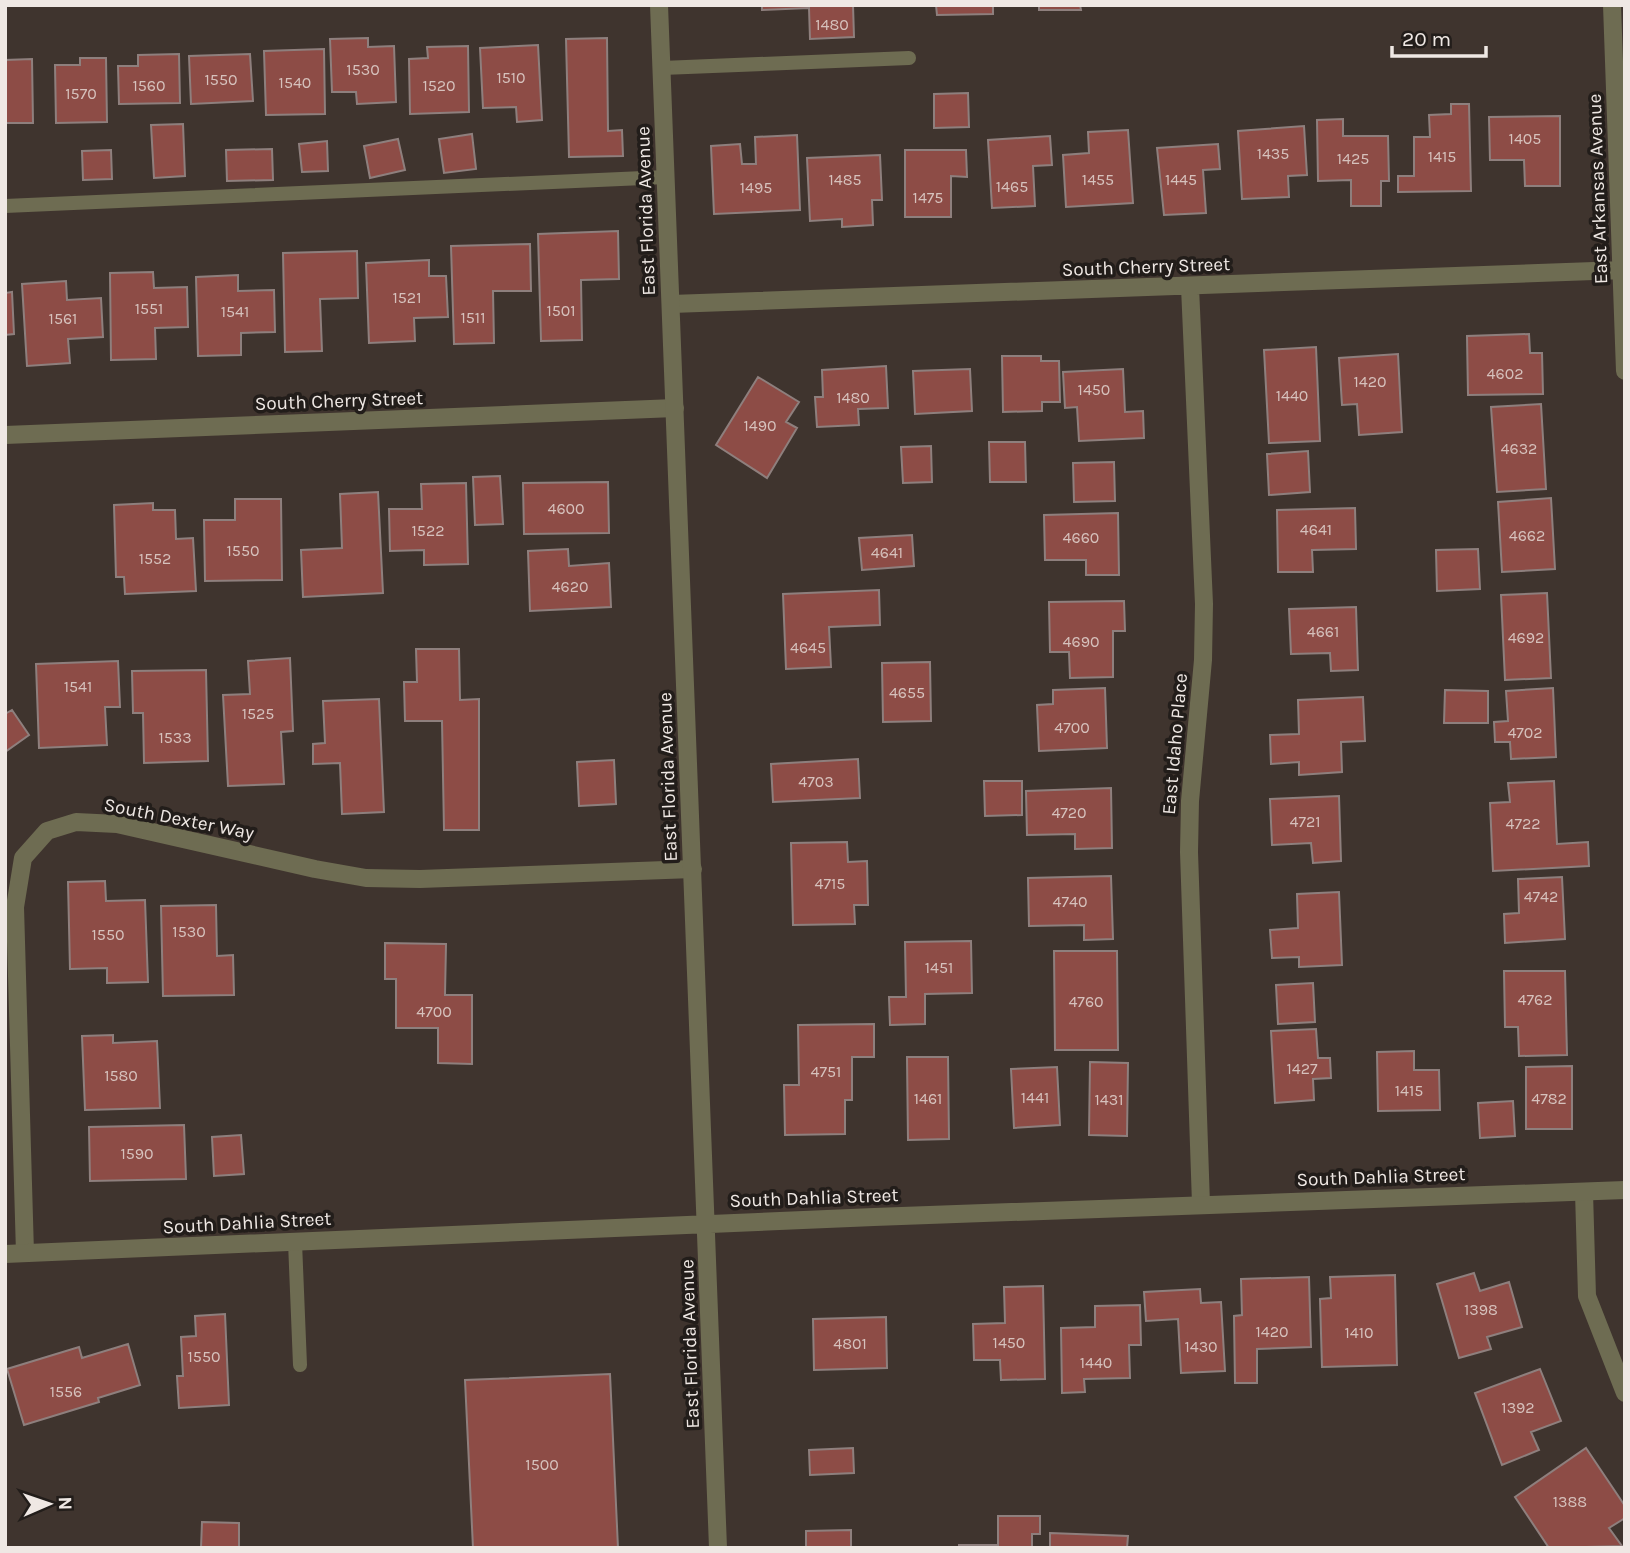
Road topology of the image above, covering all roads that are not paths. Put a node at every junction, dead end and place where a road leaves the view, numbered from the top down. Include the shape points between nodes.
1 (659, 5) edge
2 (1612, 5) edge
3 (909, 58) dead end
4 (662, 68) junction
5 (666, 177) junction
6 (5, 205) edge
7 (1622, 270) junction
8 (1190, 287) junction
9 (671, 304) junction
10 (1625, 371) edge
11 (675, 408) junction
12 (5, 435) edge
13 (693, 869) junction
14 (1625, 1191) edge
15 (1584, 1192) junction
16 (1201, 1204) junction
17 (707, 1223) junction
18 (295, 1242) junction
19 (5, 1254) edge
20 (25, 1254) junction
21 (300, 1365) dead end
22 (1625, 1393) edge
23 (718, 1548) edge

1 - 4 street, East Florida Avenue
2 - 7 street, East Arkansas Avenue
3 - 4 lane
4 - 5 street, East Florida Avenue
5 - 6 lane
5 - 9 street, East Florida Avenue
7 - 8 street, South Cherry Street
7 - 10 street, East Arkansas Avenue
8 - 9 street, South Cherry Street
8 - 16 street, East Idaho Place via 1204,604 1189,852
9 - 11 street, East Florida Avenue
11 - 12 street, South Cherry Street
11 - 13 street, East Florida Avenue
13 - 17 street, East Florida Avenue
13 - 20 street, South Dexter Way via 366,877 117,824 76,822 47,831 23,858 15,907
14 - 15 street, South Dahlia Street
15 - 16 street, South Dahlia Street
15 - 22 street via 1587,1296
16 - 17 street, South Dahlia Street
17 - 18 street, South Dahlia Street
17 - 23 street, East Florida Avenue
18 - 20 street, South Dahlia Street
18 - 21 lane
19 - 20 street, South Dahlia Street

